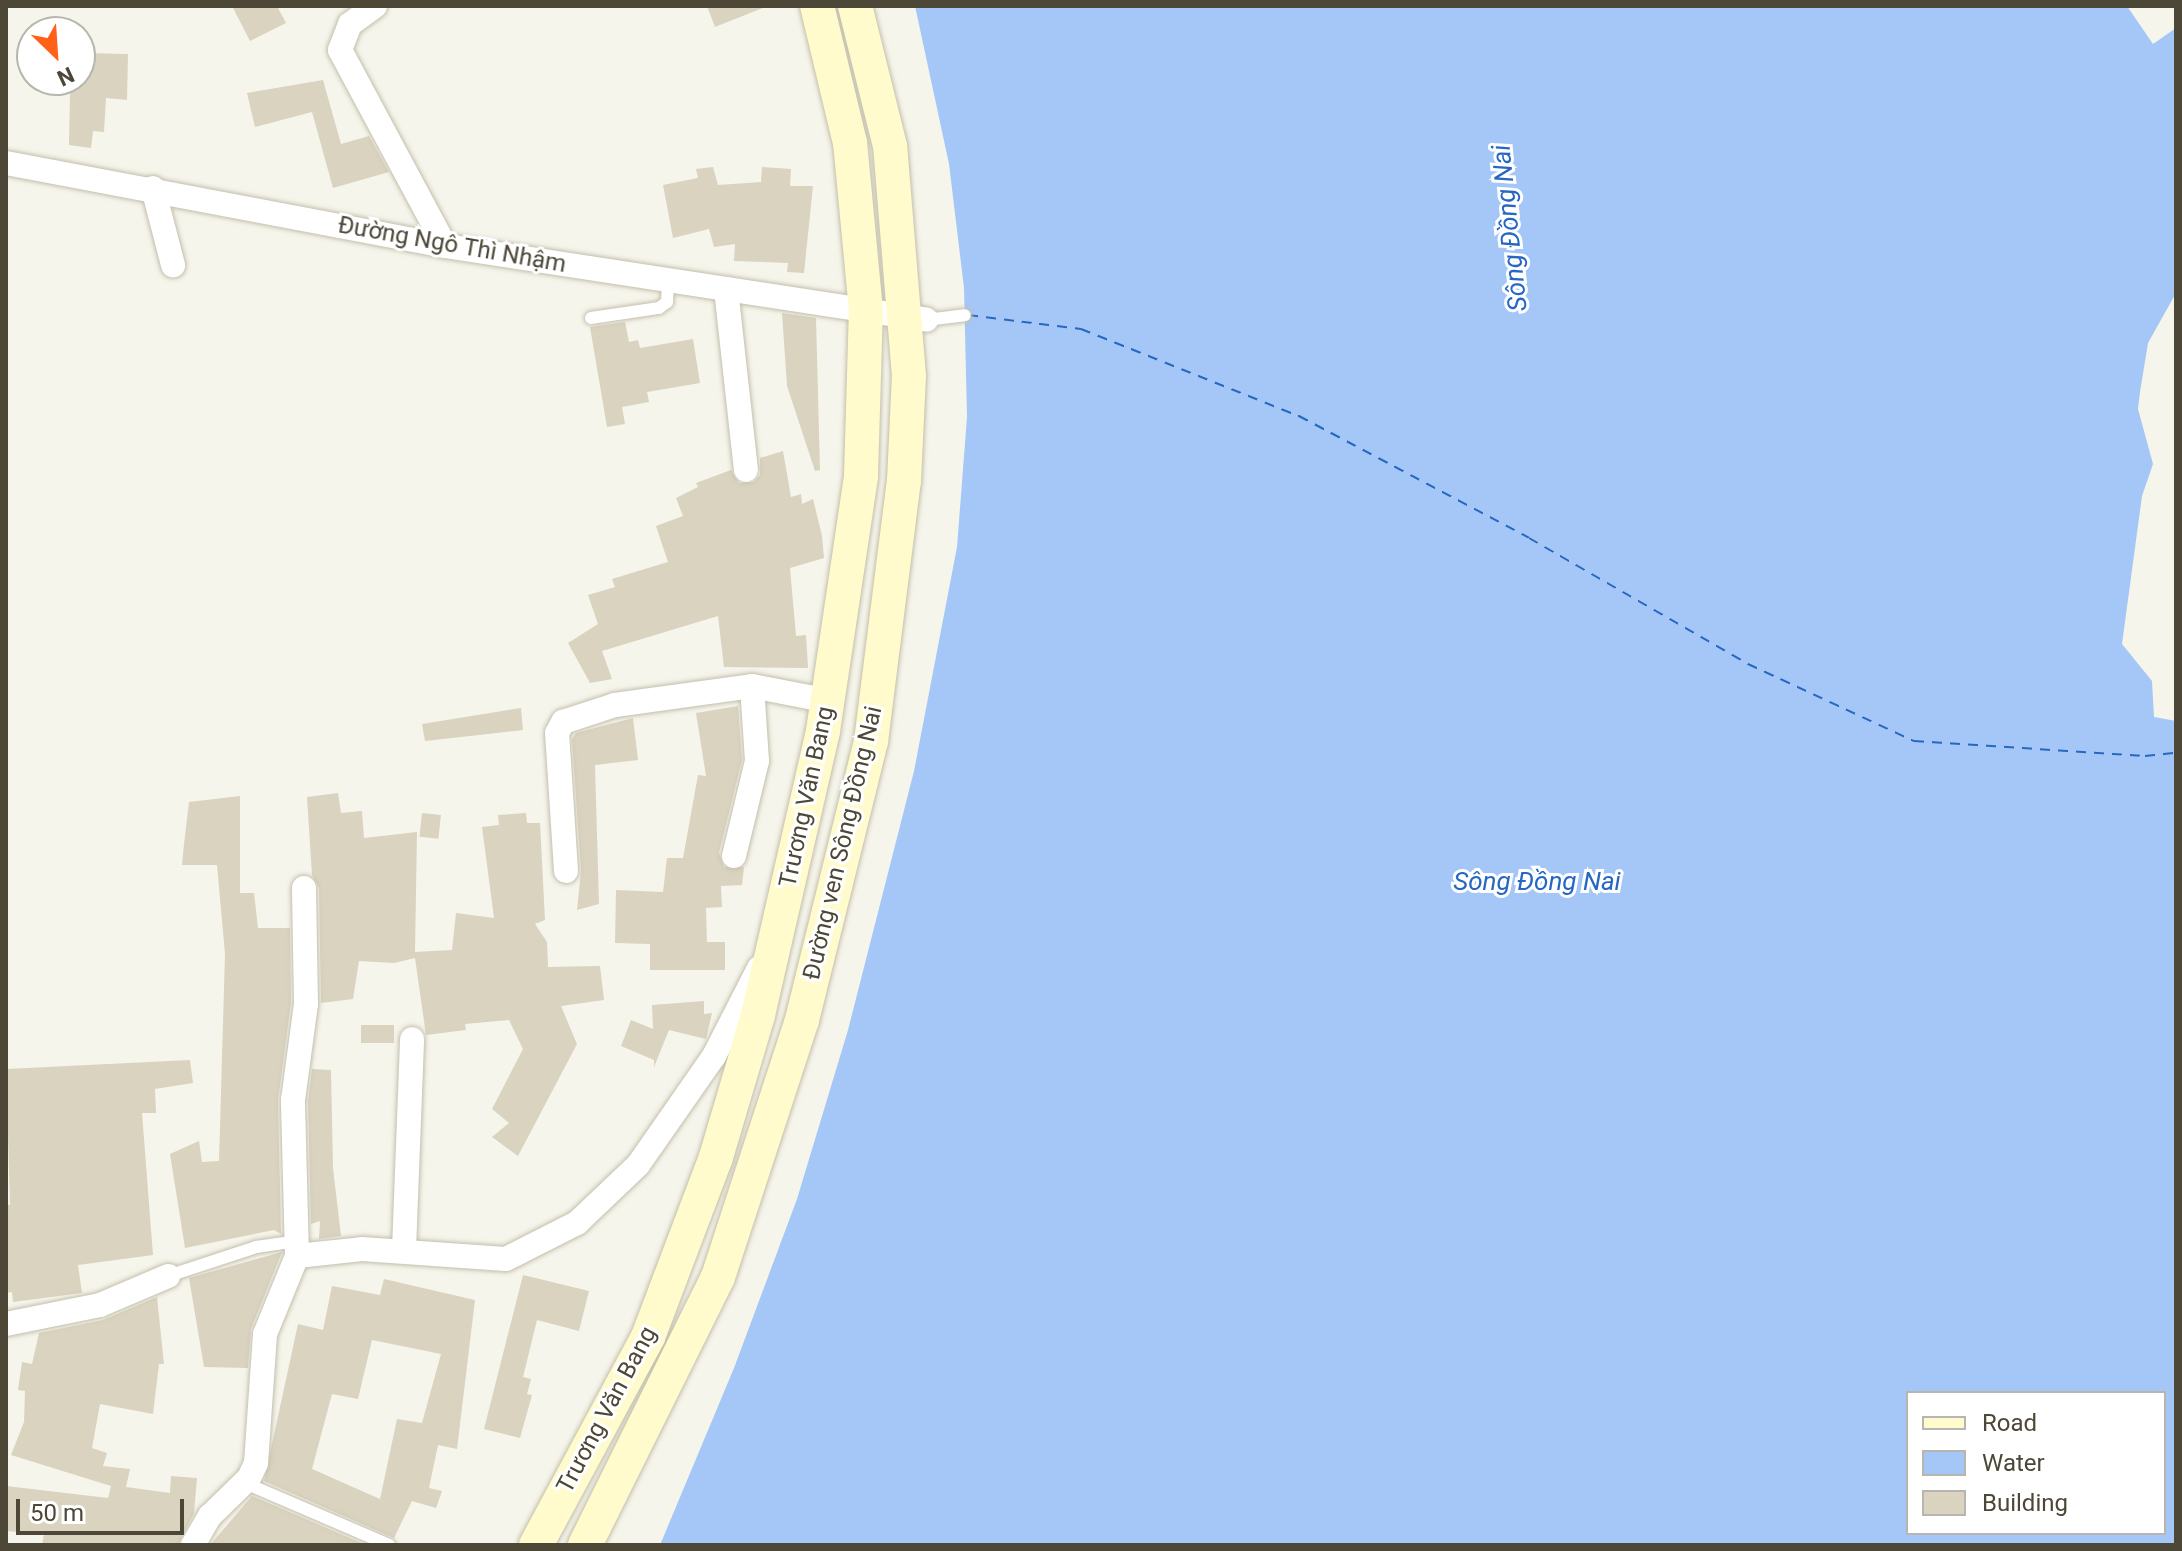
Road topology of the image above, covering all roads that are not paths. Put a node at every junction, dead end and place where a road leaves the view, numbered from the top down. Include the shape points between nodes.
1 (375, 6) edge
2 (817, 6) edge
3 (855, 6) edge
4 (6, 163) edge
5 (153, 188) junction
6 (445, 246) junction
7 (173, 265) dead end
8 (668, 282) junction
9 (726, 289) junction
10 (866, 311) junction
11 (965, 315) dead end
12 (591, 318) dead end
13 (910, 318) junction
14 (746, 470) dead end
15 (752, 686) junction
16 (829, 701) junction
17 (734, 856) dead end
18 (566, 871) dead end
19 (304, 888) dead end
20 (777, 934) junction
21 (412, 1039) dead end
22 (297, 1248) junction
23 (404, 1250) junction
24 (168, 1276) joint
25 (6, 1324) edge
26 (245, 1483) junction
27 (193, 1545) edge
28 (389, 1545) edge
29 (536, 1545) edge
30 (585, 1545) edge

1 - 6 street via 350,24 340,50
2 - 10 main road, Trương Văn Bang via 850,143
3 - 13 main road, Đường ven Sông Đồng Nai via 890,146
4 - 5 street, Đường Ngô Thì Nhậm
5 - 6 street, Đường Ngô Thì Nhậm
5 - 7 street
6 - 8 street, Đường Ngô Thì Nhậm
8 - 9 street, Đường Ngô Thì Nhậm
8 - 12 lane via 667,302 659,308
9 - 10 street, Đường Ngô Thì Nhậm
9 - 14 street
10 - 13 street, Đường Ngô Thì Nhậm
10 - 16 main road, Trương Văn Bang via 861,476
11 - 13 lane
13 - 30 main road, Đường ven Sông Đồng Nai via 904,481 871,741 802,1020 718,1277
15 - 16 street
15 - 17 street via 757,761
15 - 18 street via 615,705 563,722 557,733
16 - 20 main road, Trương Văn Bang
19 - 22 street via 306,1004 293,1100
20 - 23 street via 714,1056 638,1165 588,1214 506,1259 483,1261
20 - 29 main road, Trương Văn Bang via 716,1157 679,1259 648,1337
21 - 23 street
22 - 23 street
22 - 24 lane via 256,1247
22 - 26 street via 265,1334 260,1443
24 - 25 street via 100,1305
26 - 27 street via 210,1516
26 - 28 lane

